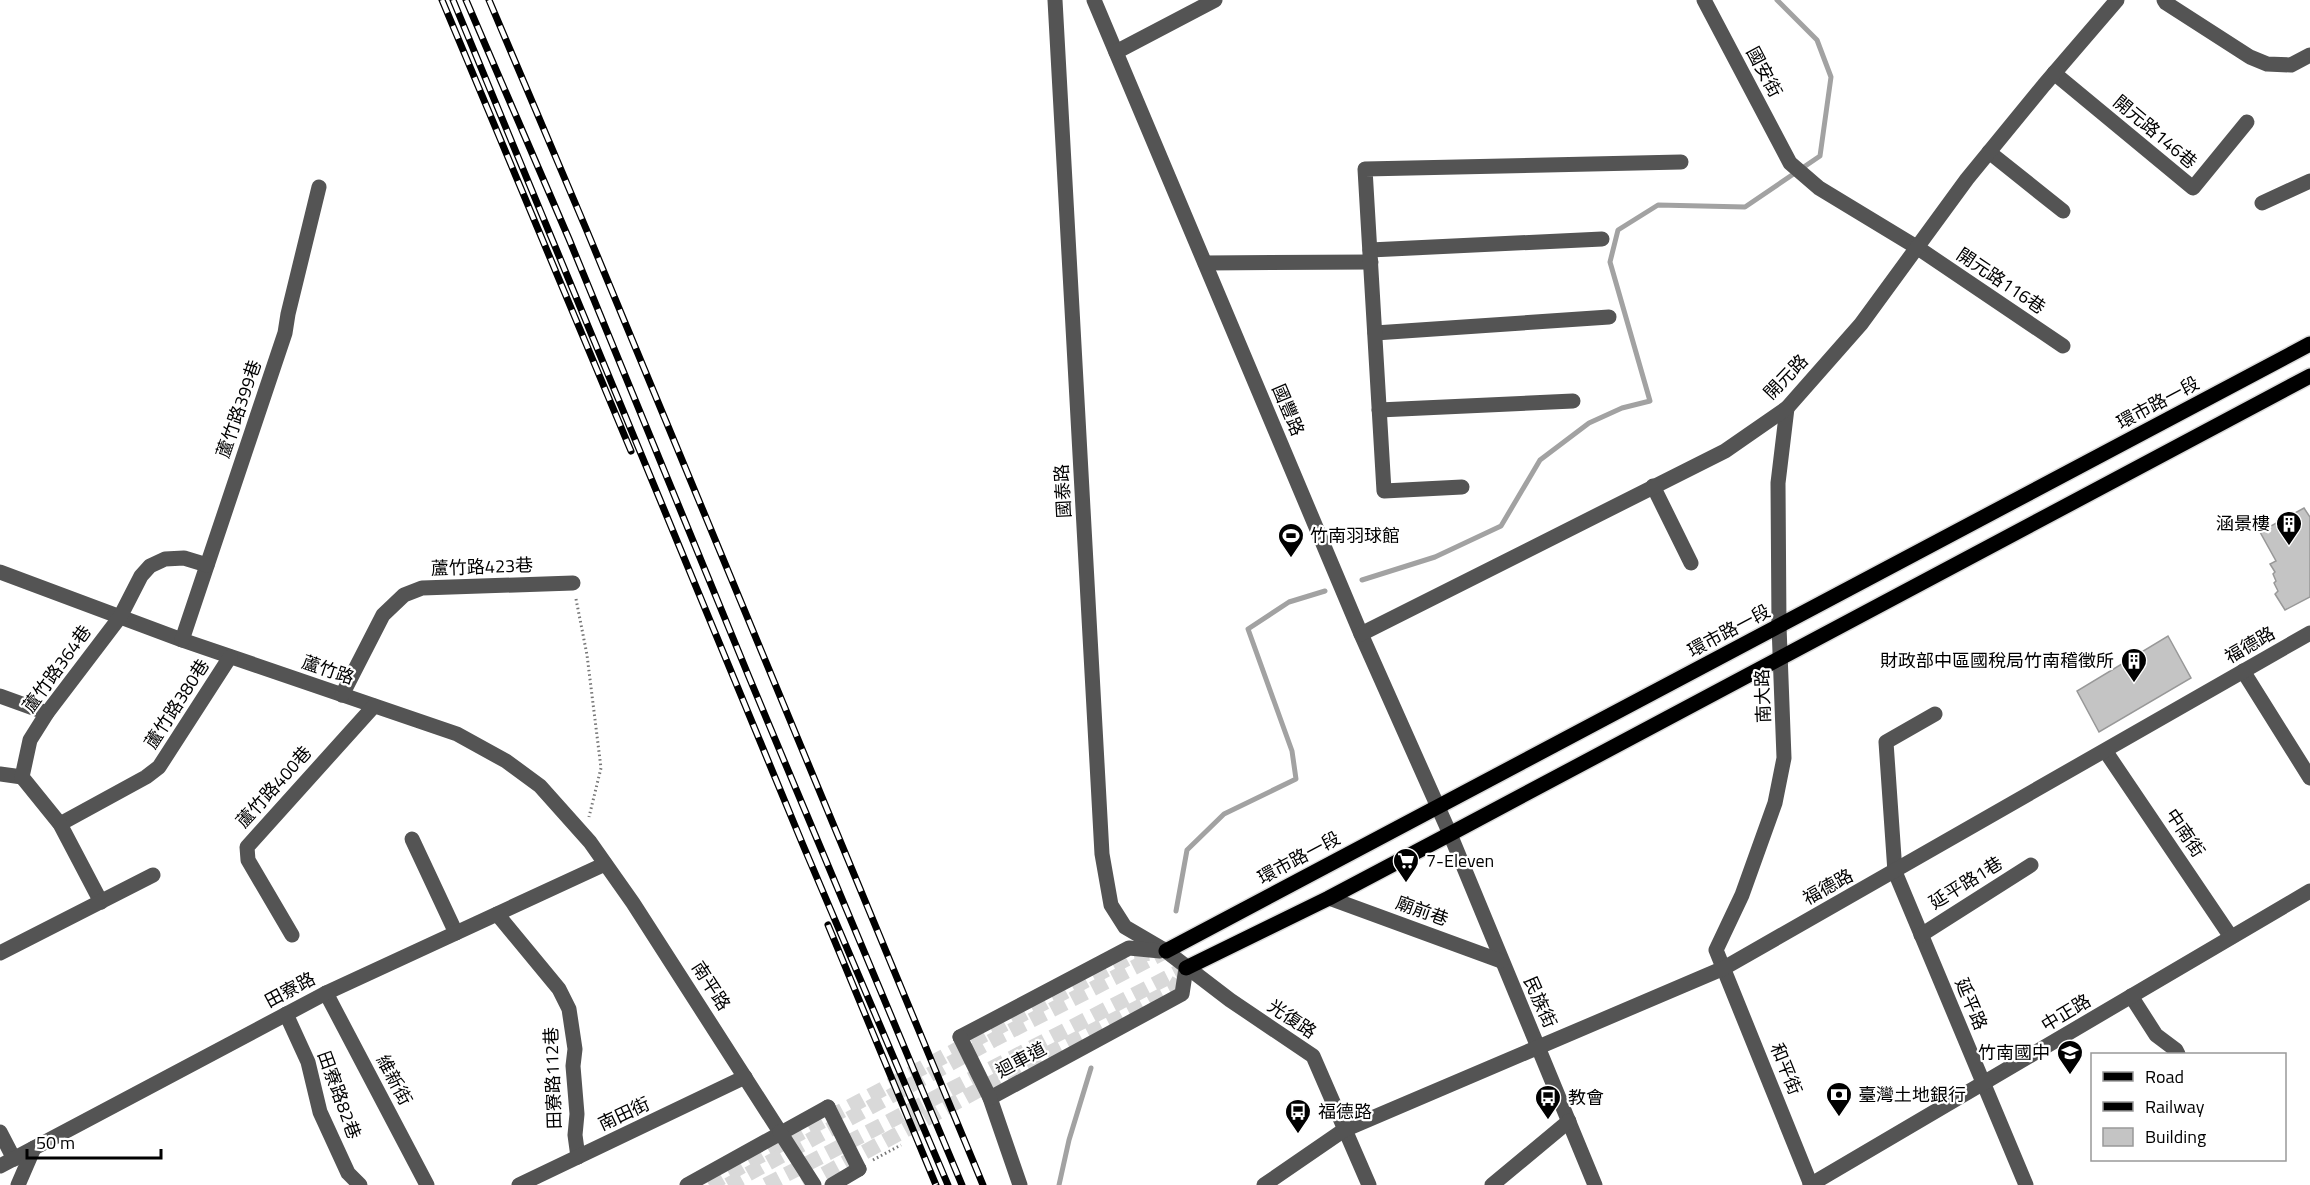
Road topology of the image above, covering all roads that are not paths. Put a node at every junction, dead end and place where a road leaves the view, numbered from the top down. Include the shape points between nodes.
1 (1055, 0) edge
2 (1094, 0) edge
3 (1215, 0) edge
4 (1704, 0) edge
5 (2117, 0) edge
6 (2164, 0) edge
7 (1116, 52) junction
8 (2310, 55) edge
9 (2054, 73) junction
10 (2247, 122) dead end
11 (1989, 152) junction
12 (1681, 162) dead end
13 (2310, 181) edge
14 (319, 187) dead end
15 (2262, 203) dead end
16 (2063, 211) dead end
17 (1602, 239) dead end
18 (1918, 248) junction
19 (1370, 256) junction
20 (1205, 263) junction
21 (1609, 317) dead end
22 (1375, 333) junction
23 (2310, 344) edge
24 (2063, 346) dead end
25 (2310, 376) edge
26 (1573, 401) dead end
27 (1787, 408) junction
28 (1379, 410) junction
29 (1653, 486) junction
30 (1462, 487) dead end
31 (1950, 535) junction
32 (1965, 559) junction
33 (1691, 562) dead end
34 (207, 565) junction
35 (0, 572) edge
36 (573, 583) road end
37 (120, 617) junction
38 (1779, 626) junction
39 (2310, 633) edge
40 (1361, 634) junction
41 (182, 640) junction
42 (230, 657) junction
43 (1782, 658) junction
44 (2243, 671) junction
45 (342, 695) junction
46 (0, 696) edge
47 (374, 706) junction
48 (47, 713) junction
49 (1935, 714) dead end
50 (2106, 752) junction
51 (0, 774) edge
52 (22, 777) junction
53 (2310, 778) edge
54 (1437, 806) junction
55 (60, 824) junction
56 (1450, 834) junction
57 (412, 839) dead end
58 (605, 864) junction
59 (2031, 865) dead end
60 (1895, 872) junction
61 (153, 875) dead end
62 (2310, 891) edge
63 (1329, 898) junction
64 (101, 902) junction
65 (497, 914) junction
66 (456, 933) junction
67 (292, 935) dead end
68 (1921, 935) junction
69 (2231, 937) junction
70 (1166, 951) junction
71 (0, 953) edge
72 (1501, 961) junction
73 (1186, 968) junction
74 (1724, 968) junction
75 (326, 993) junction
76 (2131, 996) junction
77 (286, 1014) junction
78 (1539, 1047) junction
79 (2178, 1053) edge
80 (745, 1077) junction
81 (1983, 1084) junction
82 (990, 1098) junction
83 (1569, 1121) junction
84 (1344, 1130) junction
85 (0, 1132) edge
86 (780, 1132) junction
87 (34, 1148) junction
88 (578, 1157) junction
89 (7, 1162) edge
90 (18, 1185) edge
91 (360, 1185) edge
92 (427, 1185) edge
93 (519, 1185) edge
94 (687, 1185) edge
95 (814, 1185) edge
96 (832, 1185) edge
97 (1020, 1185) edge
98 (1264, 1185) edge
99 (1369, 1185) edge
100 (1492, 1185) edge
101 (1595, 1185) edge
102 (1810, 1185) edge
103 (2026, 1185) edge

1 - 70 street, 國泰路 via 1102,854 1110,905 1125,927
2 - 7 street, 國豐路
3 - 7 street
4 - 18 street, 國安街 via 1790,163 1819,188
5 - 9 street, 開元路
6 - 8 street via 2267,64 2291,65
7 - 20 street, 國豐路
9 - 10 street, 開元路146巷 via 2193,188
9 - 11 street, 開元路
11 - 16 street
11 - 18 street, 開元路
12 - 19 street via 1365,169
13 - 15 street
14 - 34 street, 蘆竹路399巷 via 285,333
17 - 19 street
18 - 24 street, 開元路116巷
18 - 27 street, 開元路 via 1861,324
19 - 20 street
19 - 22 street
20 - 40 street, 國豐路
21 - 22 street
22 - 28 street
23 - 31 main road, 環市路一段
25 - 32 main road
26 - 28 street
27 - 29 street, 開元路 via 1725,451
27 - 38 street, 南大路 via 1778,483
28 - 30 street via 1384,491
29 - 33 street
29 - 40 street, 開元路
31 - 32 main road
31 - 38 main road, 環市路一段
32 - 43 main road
34 - 37 street, 蘆竹路364巷 via 184,558 165,559 150,566
34 - 41 street, 蘆竹路399巷
35 - 37 street, 蘆竹路
36 - 45 street, 蘆竹路423巷 via 423,588 404,595 383,615
37 - 41 street, 蘆竹路
37 - 48 street, 蘆竹路364巷
38 - 43 street, 南大路
38 - 54 main road, 環市路一段
39 - 44 street, 福德路
40 - 54 street, 國豐路
41 - 42 street, 蘆竹路
42 - 45 street, 蘆竹路
42 - 55 street, 蘆竹路380巷 via 159,767
43 - 56 main road
43 - 74 street, 南大路 via 1784,758 1775,803 1750,875 1716,950
44 - 50 street, 福德路
44 - 53 street
45 - 47 street, 蘆竹路
46 - 48 street
47 - 58 street, 蘆竹路 via 457,734 506,761 540,786
47 - 67 street, 蘆竹路400巷 via 246,847 248,860
48 - 52 street, 蘆竹路364巷 via 30,740
49 - 60 street, 延平路 via 1886,742
50 - 60 street, 福德路
50 - 69 street, 中南街
51 - 52 street
52 - 55 street
54 - 56 street, 國豐路
54 - 70 main road, 環市路一段
55 - 64 street
56 - 63 main road
56 - 72 street, 民族街
57 - 66 street
58 - 65 street, 田寮路
58 - 80 street, 南平路
59 - 68 street, 延平路1巷
60 - 68 street, 延平路
60 - 74 street, 福德路
61 - 64 street
62 - 69 street, 中正路
63 - 72 street, 廟前巷
63 - 73 main road
64 - 71 street
65 - 66 street, 田寮路
65 - 88 street, 田寮路112巷 via 559,989 569,1009 575,1049
66 - 75 street, 田寮路
68 - 81 street, 延平路
69 - 76 street, 中正路
70 - 73 street, 光復路
70 - 82 street, 迴車道, bridge via 1129,948 960,1037
72 - 78 street, 民族街
73 - 82 street, 迴車道 via 1182,994
73 - 84 street, 光復路 via 1313,1056
74 - 78 street, 福德路
74 - 102 street, 和平街
75 - 77 street, 田寮路
75 - 92 street, 維新街
76 - 79 street via 2156,1035
76 - 81 street, 中正路
77 - 87 street, 田寮路
77 - 91 street, 田寮路82巷 via 308,1062 320,1112 348,1173
78 - 83 street, 民族街
78 - 84 street, 福德路
80 - 86 street, 南平路
80 - 88 street, 南田街
81 - 102 street, 中正路
81 - 103 street, 延平路
82 - 97 street
83 - 100 street
83 - 101 street, 民族街
84 - 98 street, 福德路
84 - 99 street, 光復路
85 - 89 street
86 - 94 street
86 - 95 street, 南平路, bridge
86 - 96 street, bridge via 828,1107 859,1169
87 - 89 street, 田寮路
87 - 90 street
88 - 93 street, 南田街

